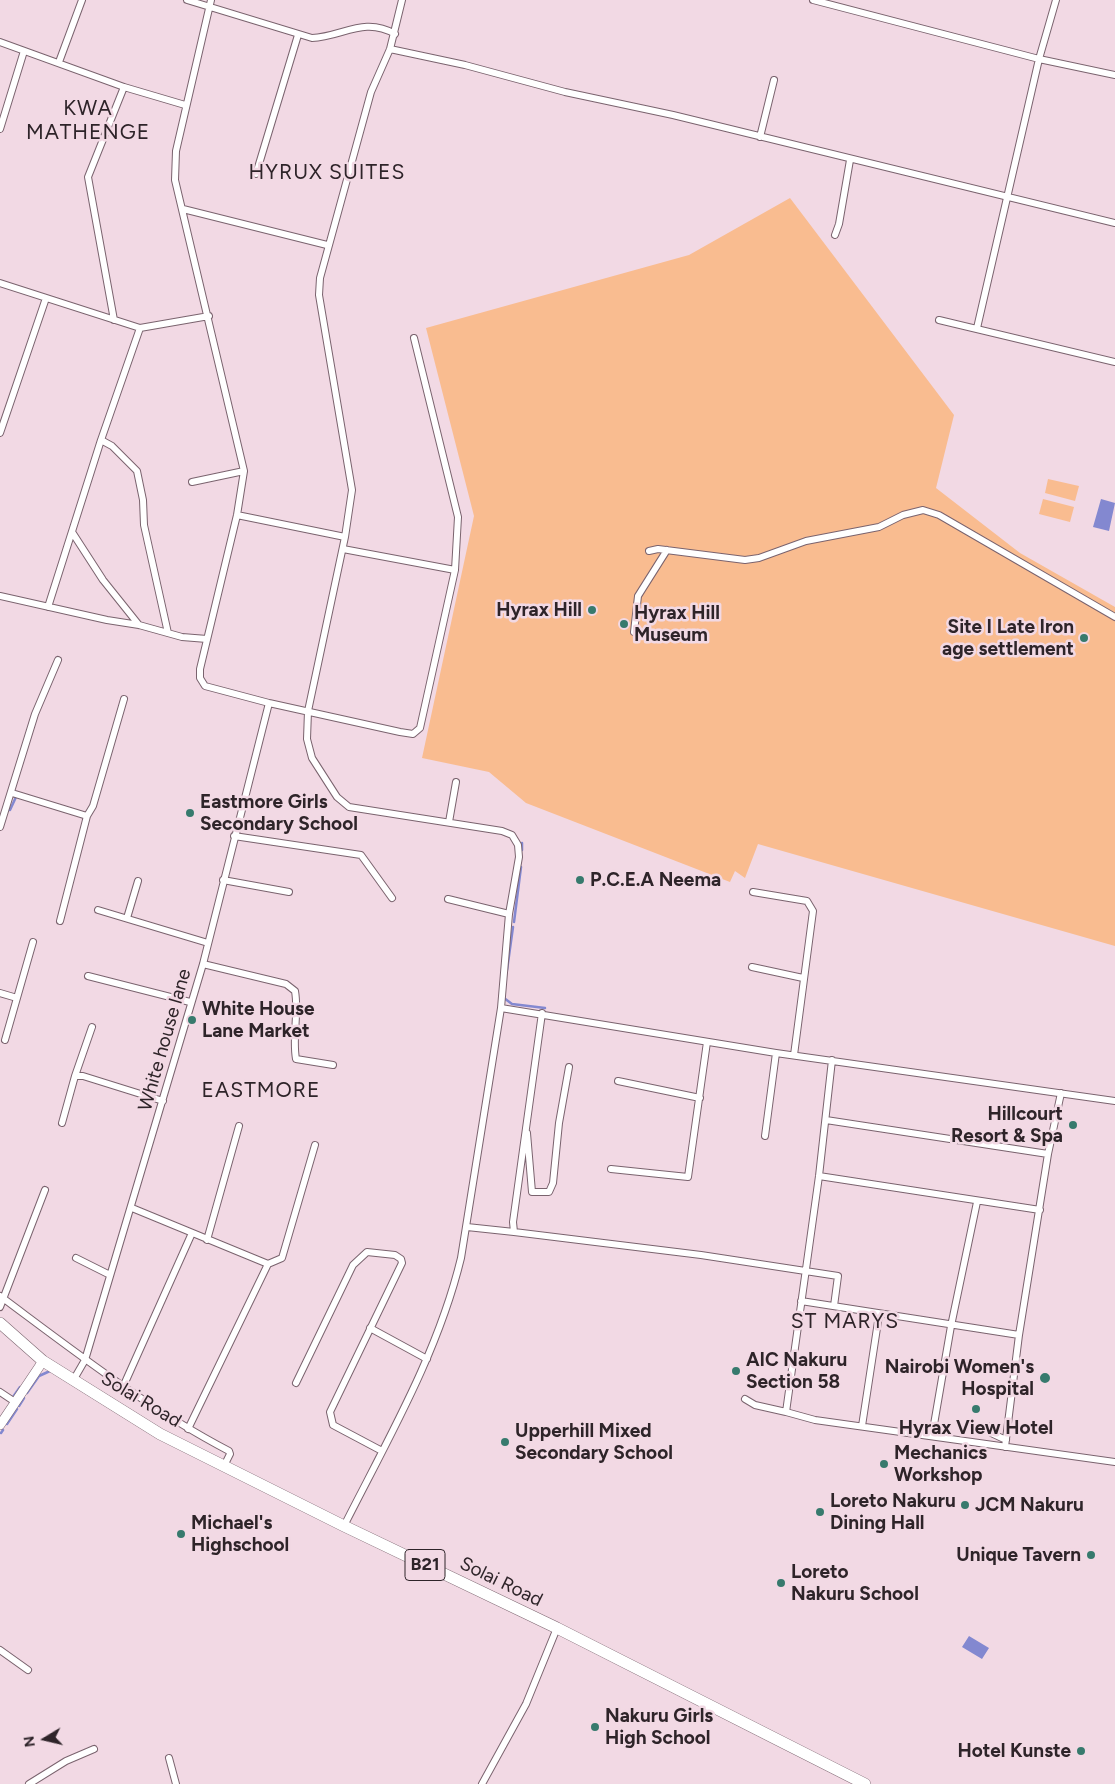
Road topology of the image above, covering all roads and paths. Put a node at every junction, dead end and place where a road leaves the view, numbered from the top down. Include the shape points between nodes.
1 (82, 0) edge
2 (187, 0) edge
3 (211, 0) edge
4 (402, 0) edge
5 (813, 0) edge
6 (1056, 0) edge
7 (209, 8) junction
8 (395, 34) junction
9 (298, 35) junction
10 (0, 42) edge
11 (390, 49) junction
12 (24, 50) junction
13 (1039, 59) junction
14 (59, 62) junction
15 (1115, 76) edge
16 (774, 80) dead end
17 (124, 87) junction
18 (185, 106) junction
19 (0, 129) edge
20 (760, 137) junction
21 (850, 160) junction
22 (256, 174) dead end
23 (1008, 198) junction
24 (183, 209) junction
25 (1115, 223) edge
26 (835, 235) dead end
27 (327, 246) junction
28 (0, 282) edge
29 (46, 298) junction
30 (209, 316) junction
31 (114, 320) junction
32 (939, 320) dead end
33 (140, 328) junction
34 (977, 328) junction
35 (414, 338) dead end
36 (1115, 362) edge
37 (0, 433) edge
38 (100, 440) junction
39 (244, 471) junction
40 (192, 482) dead end
41 (237, 515) junction
42 (72, 532) junction
43 (345, 538) junction
44 (343, 549) junction
45 (667, 550) junction
46 (648, 551) dead end
47 (455, 570) junction
48 (0, 596) edge
49 (48, 607) junction
50 (1115, 617) edge
51 (139, 625) junction
52 (634, 632) dead end
53 (168, 633) junction
54 (207, 639) junction
55 (58, 660) dead end
56 (124, 699) dead end
57 (269, 703) junction
58 (308, 711) junction
59 (456, 782) dead end
60 (12, 793) junction
61 (87, 816) junction
62 (449, 822) junction
63 (0, 826) edge
64 (234, 836) junction
65 (223, 880) junction
66 (138, 881) dead end
67 (289, 892) dead end
68 (753, 892) dead end
69 (392, 898) dead end
70 (448, 899) dead end
71 (98, 910) dead end
72 (509, 914) junction
73 (127, 918) junction
74 (60, 921) dead end
75 (33, 942) dead end
76 (208, 943) junction
77 (203, 964) junction
78 (752, 966) dead end
79 (88, 976) dead end
80 (803, 978) junction
81 (0, 993) edge
82 (17, 998) junction
83 (190, 1002) junction
84 (501, 1008) junction
85 (542, 1014) junction
86 (92, 1027) dead end
87 (5, 1040) dead end
88 (707, 1042) junction
89 (776, 1053) junction
90 (794, 1055) junction
91 (832, 1060) junction
92 (333, 1065) dead end
93 (569, 1067) dead end
94 (75, 1076) junction
95 (618, 1081) dead end
96 (1061, 1093) junction
97 (700, 1098) junction
98 (1115, 1101) edge
99 (163, 1102) junction
100 (526, 1119) junction
101 (826, 1120) junction
102 (62, 1123) dead end
103 (239, 1126) dead end
104 (765, 1136) dead end
105 (315, 1145) dead end
106 (1048, 1154) junction
107 (611, 1169) dead end
108 (819, 1176) junction
109 (44, 1190) dead end
110 (977, 1202) junction
111 (132, 1208) junction
112 (1040, 1210) junction
113 (466, 1227) junction
114 (514, 1232) junction
115 (192, 1233) junction
116 (207, 1240) junction
117 (76, 1258) dead end
118 (268, 1264) junction
119 (806, 1271) junction
120 (110, 1276) junction
121 (2, 1298) edge
122 (800, 1301) junction
123 (834, 1306) junction
124 (0, 1307) edge
125 (879, 1315) junction
126 (0, 1323) edge
127 (951, 1326) junction
128 (370, 1328) junction
129 (1019, 1335) junction
130 (85, 1360) junction
131 (427, 1360) junction
132 (43, 1362) junction
133 (74, 1379) junction
134 (296, 1383) dead end
135 (123, 1387) junction
136 (0, 1392) edge
137 (745, 1400) dead end
138 (15, 1402) junction
139 (786, 1412) junction
140 (0, 1425) edge
141 (862, 1426) junction
142 (991, 1426) dead end
143 (188, 1429) junction
144 (932, 1436) junction
145 (1005, 1443) junction
146 (382, 1451) junction
147 (1115, 1462) edge
148 (224, 1466) junction
149 (344, 1526) junction
150 (557, 1628) junction
151 (0, 1650) edge
152 (28, 1670) dead end
153 (94, 1750) dead end
154 (169, 1758) dead end
155 (38, 1782) edge
156 (29, 1784) edge
157 (176, 1784) edge
158 (482, 1784) edge
159 (865, 1784) edge

1 - 14 street
2 - 7 street
3 - 7 street
4 - 8 street
5 - 13 street
6 - 13 street
7 - 9 street
7 - 18 street
8 - 9 street via 382,26 348,29 328,38
8 - 11 street
9 - 22 street
10 - 12 street
11 - 20 street
11 - 27 street via 371,92
12 - 14 street
12 - 19 street
13 - 15 street
13 - 23 street
14 - 17 street
16 - 20 street
17 - 18 street
17 - 31 street via 88,177
18 - 24 street via 174,163
20 - 21 street
21 - 23 street
21 - 26 street
23 - 25 street
23 - 34 street
24 - 27 street
24 - 30 street
27 - 43 street via 319,295 352,490
28 - 29 street
29 - 31 street
29 - 37 street
30 - 33 street
30 - 39 street
31 - 33 street
32 - 34 street
33 - 38 street
34 - 36 street
35 - 47 street via 458,517
38 - 42 street
38 - 53 street via 112,446 137,471 144,525
39 - 40 street
39 - 41 street
41 - 43 street
41 - 54 street
42 - 49 street
42 - 51 street via 103,580
43 - 44 street
44 - 47 street
44 - 58 street
45 - 46 street
45 - 50 street via 744,560 759,558 806,541 879,527 903,514 922,510 939,515
45 - 52 street via 638,596
47 - 58 street via 420,728 413,734
48 - 49 street
49 - 51 street
51 - 53 street
53 - 54 street
54 - 57 street via 200,669 200,678 206,686
55 - 60 street via 35,714
56 - 61 street via 93,806
57 - 58 street
57 - 64 street, White house lane
58 - 62 street via 308,750 342,803 349,807
59 - 62 street
60 - 61 street
60 - 63 street
61 - 74 street
62 - 72 street via 512,835 518,844 519,857
64 - 65 street, White house lane
64 - 69 street via 361,855
65 - 67 street
65 - 76 street, White house lane
66 - 73 street
68 - 80 street via 800,899 811,906 813,920
70 - 72 street
71 - 73 street
72 - 84 street
73 - 76 street
75 - 82 street
76 - 77 street, White house lane
77 - 83 street, White house lane
77 - 92 street via 286,984 295,991 298,1008 296,1059
78 - 80 street
79 - 83 street
80 - 90 street
81 - 82 street
82 - 87 street
83 - 99 street, White house lane
84 - 85 street
84 - 113 street
85 - 88 street
85 - 100 street
86 - 94 street
88 - 89 street
88 - 97 street
89 - 90 street
89 - 104 street
90 - 91 street
91 - 96 street
91 - 101 street
93 - 100 street via 553,1183 549,1192 532,1192
94 - 99 street
94 - 102 street
95 - 97 street
96 - 98 street
96 - 106 street
97 - 107 street via 688,1178
99 - 111 street, White house lane
100 - 114 street
101 - 106 street
101 - 108 street
103 - 116 street
105 - 118 street via 282,1258
106 - 112 street
108 - 110 street
108 - 119 street
109 - 121 street
110 - 112 street
110 - 127 street
111 - 115 street
111 - 120 street, White house lane
112 - 129 street
113 - 114 street
113 - 131 street via 452,1298
114 - 119 street
115 - 116 street
115 - 135 street
116 - 118 street
117 - 120 street
118 - 143 street
119 - 122 street
119 - 123 street via 838,1276
120 - 130 street, White house lane
121 - 124 street
121 - 130 street
122 - 123 street
122 - 139 street
123 - 125 street
125 - 127 street
125 - 141 street
126 - 132 highway, Solai Road / B21
127 - 129 street
127 - 144 street
128 - 131 street
128 - 134 street via 402,1263 395,1255 366,1252 353,1265
128 - 146 street via 330,1418 333,1426
129 - 145 street
130 - 133 street, White house lane
130 - 135 street
131 - 146 street
132 - 133 highway, Solai Road / B21
132 - 138 street
133 - 148 highway, Solai Road / B21 via 160,1434
135 - 143 street
136 - 138 street
137 - 139 street
138 - 140 street
139 - 141 street via 815,1420
141 - 144 street
142 - 145 street via 991,1434
143 - 148 street via 229,1450
144 - 145 street
145 - 147 street
146 - 149 street
148 - 149 highway, Solai Road / B21
149 - 150 highway, Solai Road / B21
150 - 158 street via 526,1704
150 - 159 highway, Solai Road / B21
151 - 152 street
153 - 155 street via 66,1761
154 - 157 street
155 - 156 street

